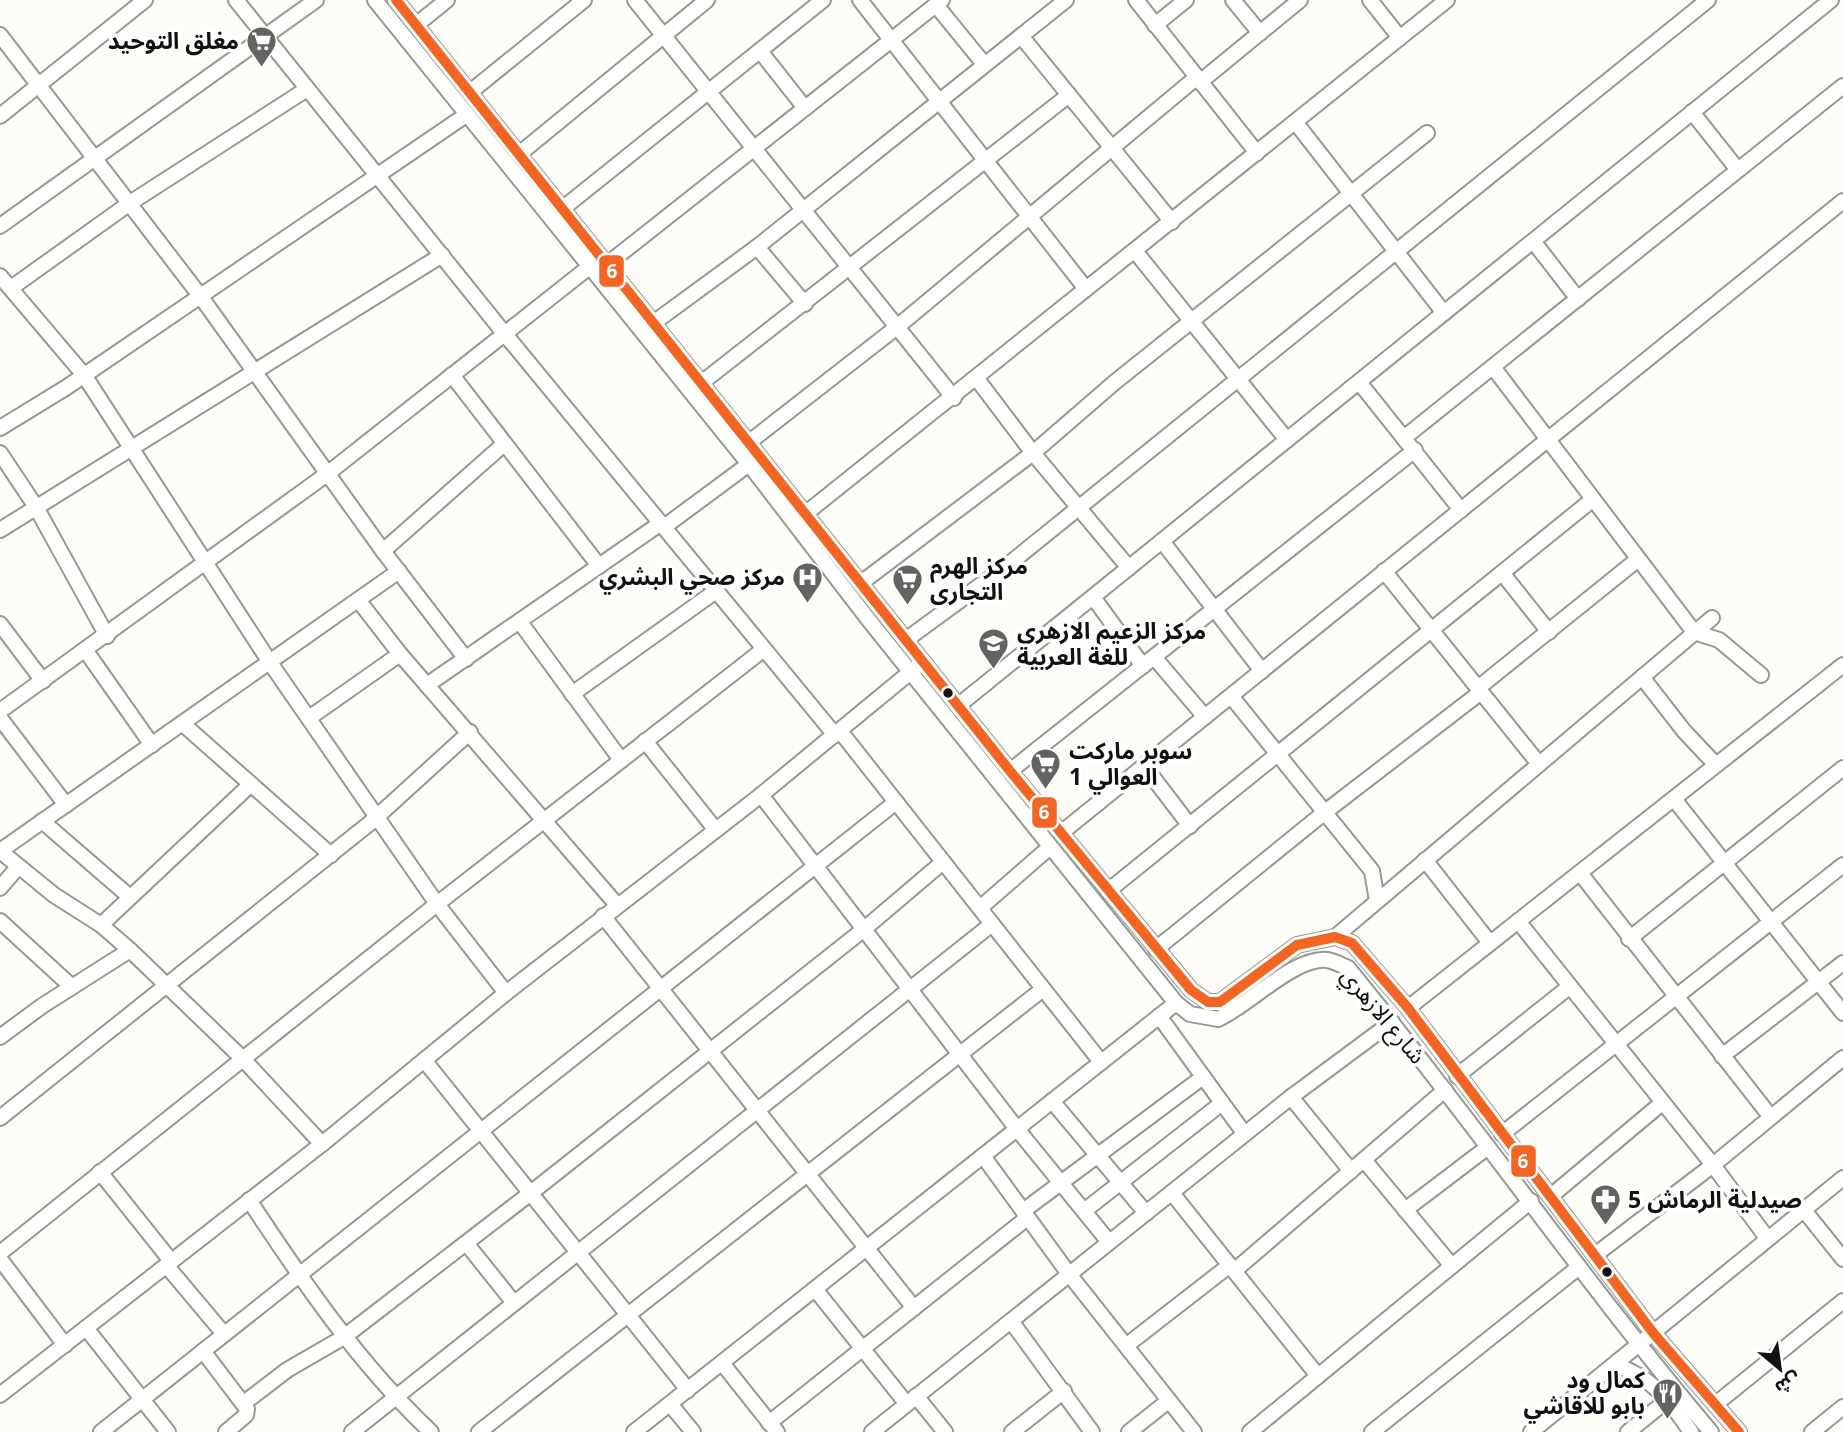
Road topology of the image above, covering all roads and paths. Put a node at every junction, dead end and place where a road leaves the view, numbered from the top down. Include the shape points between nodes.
1 (145, 0) edge
2 (236, 0) edge
3 (316, 0) edge
4 (375, 0) edge
5 (396, 0) edge
6 (447, 0) edge
7 (583, 0) edge
8 (635, 0) edge
9 (707, 0) edge
10 (823, 0) edge
11 (860, 0) edge
12 (1066, 0) edge
13 (1136, 0) edge
14 (1186, 0) edge
15 (1233, 0) edge
16 (1300, 0) edge
17 (1370, 0) edge
18 (1447, 0) edge
19 (1708, 0) edge
20 (1831, 0) edge
21 (939, 2) edge
22 (416, 25) junction
23 (1155, 25) junction
24 (1260, 33) junction
25 (663, 34) junction
26 (1021, 36) junction
27 (1, 37) edge
28 (266, 37) junction
29 (1400, 38) junction
30 (891, 40) junction
31 (761, 51) junction
32 (984, 64) junction
33 (1198, 79) junction
34 (38, 86) junction
35 (1843, 86) edge
36 (307, 89) junction
37 (469, 93) junction
38 (709, 93) junction
39 (1069, 95) junction
40 (939, 101) junction
41 (805, 108) junction
42 (1692, 112) junction
43 (1, 113) edge
44 (466, 115) junction
45 (1296, 123) junction
46 (1427, 133) dead end
47 (1112, 148) junction
48 (754, 149) junction
49 (1257, 153) junction
50 (519, 155) junction
51 (95, 158) junction
52 (987, 162) junction
53 (1738, 170) junction
54 (379, 176) junction
55 (1352, 193) junction
56 (1843, 201) edge
57 (130, 203) junction
58 (562, 209) junction
59 (803, 210) junction
60 (1029, 216) junction
61 (1172, 222) junction
62 (0, 226) edge
63 (1533, 241) junction
64 (757, 247) junction
65 (1135, 251) junction
66 (1395, 252) junction
67 (442, 255) junction
68 (606, 266) junction
69 (588, 268) junction
70 (849, 268) junction
71 (0, 276) edge
72 (11, 288) junction
73 (1086, 289) junction
74 (201, 297) junction
75 (1578, 299) junction
76 (805, 304) junction
77 (1444, 313) junction
78 (1190, 321) junction
79 (652, 324) junction
80 (897, 327) junction
81 (504, 333) junction
82 (1493, 367) junction
83 (254, 370) junction
84 (84, 375) junction
85 (452, 375) junction
86 (977, 379) junction
87 (1238, 379) junction
88 (1359, 382) junction
89 (700, 384) junction
90 (954, 398) junction
91 (0, 428) edge
92 (1405, 437) junction
93 (1287, 440) junction
94 (1547, 440) junction
95 (748, 443) junction
96 (504, 444) junction
97 (130, 448) junction
98 (1415, 450) junction
99 (0, 453) edge
100 (1033, 453) junction
101 (749, 464) junction
102 (327, 474) junction
103 (1592, 500) junction
104 (36, 507) junction
105 (1079, 508) junction
106 (1461, 510) junction
107 (805, 514) junction
108 (662, 525) junction
109 (0, 530) edge
110 (1162, 541) junction
111 (383, 551) junction
112 (1637, 560) junction
113 (205, 564) junction
114 (598, 566) junction
115 (1129, 568) junction
116 (400, 571) junction
117 (1384, 571) junction
118 (1503, 574) junction
119 (861, 583) junction
120 (716, 591) junction
121 (1093, 597) junction
122 (359, 601) junction
123 (1215, 609) junction
124 (1712, 618) dead end
125 (520, 622) junction
126 (0, 624) edge
127 (1432, 630) junction
128 (1549, 632) junction
129 (1693, 632) junction
130 (107, 636) junction
131 (907, 639) junction
132 (765, 649) junction
133 (86, 651) junction
134 (400, 654) junction
135 (466, 659) junction
136 (1149, 662) junction
137 (271, 664) junction
138 (1843, 665) edge
139 (918, 666) junction
140 (1262, 671) junction
141 (1761, 675) dead end
142 (1642, 677) junction
143 (43, 681) junction
144 (427, 685) junction
145 (1480, 690) junction
146 (572, 694) junction
147 (1231, 696) junction
148 (959, 705) junction
149 (0, 710) edge
150 (1205, 717) junction
151 (0, 718) edge
152 (309, 718) junction
153 (183, 724) junction
154 (470, 732) junction
155 (838, 733) junction
156 (645, 741) junction
157 (152, 745) junction
158 (1279, 754) junction
159 (621, 760) junction
160 (1539, 764) junction
161 (1716, 765) junction
162 (1144, 766) junction
163 (1843, 768) edge
164 (1010, 771) junction
165 (251, 784) junction
166 (761, 795) junction
167 (1674, 799) junction
168 (896, 802) junction
169 (66, 805) junction
170 (1325, 811) junction
171 (376, 818) junction
172 (545, 819) junction
173 (42, 821) junction
174 (1190, 826) junction
175 (715, 828) junction
176 (1061, 833) junction
177 (1051, 847) junction
178 (331, 855) junction
179 (1425, 860) junction
180 (943, 862) junction
181 (1722, 864) junction
182 (1843, 865) edge
183 (19, 867) junction
184 (814, 868) junction
185 (1580, 873) junction
186 (0, 888) edge
187 (1108, 891) junction
188 (130, 897) junction
189 (1377, 901) junction
190 (437, 904) junction
191 (617, 905) junction
192 (980, 908) junction
193 (603, 916) junction
194 (0, 921) edge
195 (1518, 921) junction
196 (1770, 923) junction
197 (992, 924) junction
198 (101, 925) junction
199 (863, 930) junction
200 (1335, 937) junction
201 (1629, 939) junction
202 (1490, 943) junction
203 (1156, 949) junction
204 (130, 950) junction
205 (1843, 963) edge
206 (1818, 983) junction
207 (167, 985) junction
208 (71, 986) junction
209 (1569, 987) junction
210 (660, 989) junction
211 (911, 989) junction
212 (1043, 989) junction
213 (506, 993) junction
214 (1675, 998) junction
215 (1175, 1003) junction
216 (1408, 1008) junction
217 (1843, 1013) edge
218 (1159, 1016) junction
219 (1392, 1022) junction
220 (0, 1037) edge
221 (1617, 1044) junction
222 (709, 1052) junction
223 (960, 1054) junction
224 (1721, 1056) junction
225 (242, 1058) junction
226 (1843, 1058) edge
227 (424, 1060) junction
228 (1101, 1062) junction
229 (1457, 1076) junction
230 (1203, 1077) junction
231 (1445, 1090) junction
232 (1291, 1097) junction
233 (1052, 1101) junction
234 (1662, 1102) junction
235 (1222, 1103) junction
236 (757, 1111) junction
237 (1770, 1116) junction
238 (0, 1118) edge
239 (1017, 1129) junction
240 (482, 1130) junction
241 (1244, 1133) junction
242 (1502, 1135) junction
243 (321, 1144) junction
244 (1488, 1147) junction
245 (983, 1156) junction
246 (1098, 1156) junction
247 (1364, 1160) junction
248 (1713, 1165) junction
249 (1351, 1171) junction
250 (100, 1172) junction
251 (807, 1174) junction
252 (1843, 1178) edge
253 (1120, 1181) junction
254 (1061, 1183) junction
255 (532, 1192) junction
256 (1172, 1193) junction
257 (1551, 1196) junction
258 (249, 1199) junction
259 (1531, 1201) junction
260 (1803, 1209) junction
261 (1405, 1210) junction
262 (1084, 1211) junction
263 (1146, 1213) junction
264 (1025, 1214) junction
265 (1767, 1238) junction
266 (1109, 1242) junction
267 (466, 1243) junction
268 (866, 1248) junction
269 (579, 1252) junction
270 (0, 1253) edge
271 (1595, 1255) junction
272 (0, 1259) edge
273 (1843, 1259) edge
274 (169, 1263) junction
275 (1452, 1266) junction
276 (1579, 1267) junction
277 (1232, 1268) junction
278 (297, 1273) junction
279 (1069, 1274) junction
280 (815, 1289) junction
281 (1843, 1301) edge
282 (514, 1303) junction
283 (914, 1308) junction
284 (628, 1315) junction
285 (1011, 1321) junction
286 (86, 1328) junction
287 (224, 1334) junction
288 (1654, 1334) junction
289 (344, 1337) junction
290 (65, 1345) junction
291 (1127, 1345) junction
292 (1638, 1346) junction
293 (863, 1349) junction
294 (203, 1351) junction
295 (722, 1363) junction
296 (1615, 1365) junction
297 (1318, 1376) junction
298 (688, 1390) junction
299 (1064, 1391) junction
300 (0, 1395) edge
301 (1672, 1396) junction
302 (395, 1398) junction
303 (143, 1400) junction
304 (911, 1400) junction
305 (1167, 1402) junction
306 (1717, 1403) junction
307 (244, 1404) junction
308 (670, 1404) junction
309 (1843, 1407) edge
310 (773, 1427) edge
311 (101, 1432) edge
312 (168, 1432) edge
313 (226, 1432) edge
314 (352, 1432) edge
315 (431, 1432) edge
316 (479, 1432) edge
317 (634, 1432) edge
318 (693, 1432) edge
319 (872, 1432) edge
320 (945, 1432) edge
321 (1012, 1432) edge
322 (1092, 1432) edge
323 (1129, 1432) edge
324 (1194, 1432) edge
325 (1250, 1432) edge
326 (1372, 1432) edge
327 (1531, 1432) edge
328 (1628, 1432) edge
329 (1691, 1432) edge
330 (1711, 1432) edge
331 (1739, 1432) edge
332 (1812, 1432) edge

1 - 34 street
2 - 28 street
3 - 28 street
4 - 44 street, شارع الازهري
5 - 22 street, شارع الازهري
6 - 22 street
7 - 37 street
8 - 25 street
9 - 25 street
10 - 31 street
11 - 30 street
12 - 26 street
13 - 23 street
14 - 23 street
15 - 24 street
16 - 24 street
17 - 29 street
18 - 29 street
19 - 66 street
20 - 42 street
21 - 30 street
21 - 32 street
22 - 37 street, شارع الازهري
23 - 33 street
24 - 33 street
25 - 38 street
25 - 50 street
26 - 32 street
26 - 39 street
27 - 34 street
28 - 36 street
28 - 51 street
29 - 45 street
30 - 40 street
30 - 41 street
31 - 38 street
31 - 41 street
32 - 40 street
33 - 47 street
33 - 49 street
34 - 43 street
34 - 51 street
35 - 53 street
36 - 54 street
36 - 57 street
37 - 50 street, شارع الازهري
38 - 48 street
38 - 58 street
39 - 47 street
39 - 52 street
40 - 52 street
40 - 59 street
41 - 48 street
42 - 53 street
42 - 63 street
44 - 54 street
44 - 69 street, شارع الازهري
45 - 49 street
45 - 55 street
46 - 55 street
47 - 60 street
47 - 61 street
48 - 59 street
48 - 68 street
49 - 61 street
50 - 58 street, شارع الازهري
51 - 57 street
51 - 62 street
52 - 60 street
52 - 70 street
53 - 75 street
54 - 67 street
54 - 74 street
55 - 66 street
55 - 78 street
56 - 94 street
57 - 72 street
57 - 74 street
58 - 68 street, شارع الازهري
59 - 64 street
59 - 70 street
60 - 73 street
60 - 80 street
61 - 65 street
63 - 75 street
63 - 77 street
64 - 76 street
64 - 79 street
65 - 73 street
65 - 78 street
66 - 77 street
66 - 87 street
67 - 81 street
67 - 83 street
68 - 79 street, شارع الازهري
69 - 81 street
69 - 101 street, شارع الازهري
70 - 76 street
70 - 80 street
71 - 72 street
72 - 84 street
73 - 86 street
74 - 83 street
74 - 84 street
75 - 82 street
76 - 89 street
77 - 88 street
78 - 87 street
78 - 100 street
79 - 89 street, شارع الازهري
80 - 90 street
80 - 95 street
81 - 85 street
81 - 108 street
82 - 92 street
82 - 94 street
83 - 97 street
83 - 102 street
84 - 91 street
84 - 97 street
85 - 96 street
85 - 102 street
86 - 90 street
86 - 100 street
87 - 93 street
87 - 105 street
88 - 92 street
88 - 93 street
89 - 95 street, شارع الازهري
90 - 107 street
92 - 98 street
93 - 110 street
94 - 103 street
94 - 106 street
95 - 107 street, شارع الازهري
96 - 111 street
96 - 114 street
97 - 104 street
97 - 113 street
98 - 106 street
98 - 123 street
99 - 104 street
100 - 105 street
100 - 119 street
101 - 108 street
101 - 139 street, شارع الازهري via 813,550
102 - 111 street
102 - 113 street
103 - 112 street
103 - 118 street
104 - 109 street
104 - 130 street
105 - 115 street
105 - 131 street
106 - 117 street
107 - 119 street, شارع الازهري
108 - 114 street
108 - 120 street
110 - 115 street
110 - 123 street
111 - 116 street
112 - 128 street
112 - 129 street
113 - 130 street
113 - 137 street
114 - 125 street
115 - 121 street
116 - 122 street
116 - 135 street
117 - 127 street
117 - 140 street
118 - 127 street
118 - 128 street
119 - 131 street, شارع الازهري
120 - 132 street
120 - 146 street
121 - 136 street
121 - 148 street
122 - 134 street
122 - 137 street
123 - 136 street
123 - 140 street
124 - 129 street
125 - 135 street
125 - 146 street
126 - 143 street
127 - 145 street
127 - 158 street
128 - 145 street
129 - 141 street via 1719,640
129 - 142 street
130 - 133 street
131 - 139 street, شارع الازهري
132 - 155 street
132 - 156 street
133 - 143 street
133 - 157 street
134 - 144 street
134 - 152 street
135 - 144 street
136 - 150 street
136 - 164 street
137 - 152 street
137 - 153 street
138 - 161 street
139 - 148 street, شارع الازهري
139 - 155 street
139 - 177 street, شارع الازهري
140 - 147 street
142 - 160 street
142 - 161 street
143 - 149 street
144 - 154 street
145 - 160 street
145 - 170 street
146 - 159 street
147 - 150 street
147 - 158 street
148 - 164 street, شارع الازهري
150 - 162 street
151 - 169 street
152 - 171 street
153 - 157 street
153 - 165 street
154 - 171 street
154 - 172 street
155 - 166 street
155 - 168 street
156 - 159 street
156 - 175 street
157 - 169 street
158 - 170 street
158 - 174 street
159 - 172 street
160 - 179 street
161 - 167 street
162 - 174 street
162 - 176 street
163 - 181 street
164 - 176 street, شارع الازهري
165 - 178 street
165 - 188 street
166 - 175 street
166 - 184 street
167 - 181 street
167 - 185 street
168 - 180 street
168 - 184 street
169 - 173 street
170 - 189 street via 1372,871
170 - 203 street
171 - 178 street
171 - 190 street
172 - 190 street
172 - 191 street
173 - 183 street via 0,851
173 - 188 street
174 - 187 street
175 - 191 street
176 - 187 street, شارع الازهري
177 - 192 street
177 - 215 street, شارع الازهري
178 - 207 street
179 - 189 street
179 - 202 street
180 - 192 street
180 - 199 street
181 - 196 street
181 - 201 street
182 - 196 street
183 - 186 street
183 - 198 street
184 - 199 street
184 - 210 street
185 - 195 street
185 - 201 street
187 - 203 street, شارع الازهري
188 - 198 street
189 - 200 street
190 - 213 street
190 - 225 street
191 - 193 street
192 - 197 street
193 - 210 street
193 - 213 street
194 - 208 street
195 - 202 street
195 - 209 street
196 - 206 street
196 - 214 street
197 - 211 street
197 - 212 street
198 - 204 street
199 - 211 street
199 - 222 street
200 - 203 street, شارع الازهري via 1297,945 1228,998 1213,1003 1191,990
200 - 216 street, شارع الازهري via 1362,951
201 - 214 street
202 - 216 street
204 - 207 street
204 - 208 street
205 - 206 street
206 - 217 street
206 - 224 street
207 - 225 street
207 - 238 street
208 - 220 street
209 - 221 street
209 - 229 street
210 - 222 street
210 - 240 street
211 - 223 street
211 - 236 street
212 - 223 street
212 - 228 street
213 - 227 street
214 - 221 street
214 - 224 street
215 - 218 street
215 - 219 street, شارع الازهري via 1190,1014 1218,1019 1292,971 1329,960 1348,968
216 - 229 street, شارع الازهري
218 - 228 street
218 - 230 street
219 - 231 street, شارع الازهري
219 - 232 street
221 - 234 street
221 - 242 street
222 - 236 street
222 - 255 street
223 - 239 street
223 - 251 street
224 - 237 street
225 - 243 street
225 - 250 street
226 - 237 street
227 - 240 street
227 - 243 street
228 - 233 street
229 - 242 street, شارع الازهري
230 - 235 street
230 - 246 street
231 - 244 street, شارع الازهري
231 - 247 street
232 - 241 street
232 - 249 street
233 - 239 street
233 - 246 street
234 - 248 street
234 - 257 street
235 - 241 street
235 - 253 street
236 - 251 street
236 - 269 street
237 - 248 street
239 - 245 street
239 - 254 street
240 - 255 street
240 - 278 street
241 - 256 street
242 - 257 street, شارع الازهري
243 - 258 street
244 - 259 street, شارع الازهري
244 - 261 street
245 - 264 street
245 - 268 street
246 - 253 street
246 - 254 street
247 - 249 street
247 - 261 street
248 - 265 street
248 - 271 street
249 - 277 street
250 - 270 street
250 - 274 street
251 - 268 street
251 - 284 street
252 - 260 street
253 - 262 street
253 - 263 street
254 - 262 street
254 - 264 street
255 - 267 street
255 - 269 street
256 - 263 street
256 - 277 street
257 - 271 street, شارع الازهري
258 - 274 street
258 - 278 street
259 - 275 street
259 - 276 street, شارع الازهري
260 - 265 street
260 - 273 street
261 - 275 street
262 - 266 street
263 - 266 street
264 - 279 street
264 - 283 street
265 - 288 street
266 - 279 street
267 - 282 street
267 - 289 street
268 - 280 street
268 - 283 street
269 - 282 street
269 - 284 street
271 - 288 street, شارع الازهري
272 - 290 street
274 - 286 street
274 - 287 street
275 - 297 street
276 - 292 street, شارع الازهري
276 - 326 street
277 - 291 street
277 - 297 street
278 - 287 street
278 - 289 street
279 - 285 street
279 - 291 street
280 - 293 street
280 - 295 street
281 - 306 street
282 - 302 street
283 - 293 street
284 - 298 street
284 - 316 street
285 - 299 street
285 - 304 street
286 - 290 street
286 - 303 street
287 - 294 street
288 - 292 street
288 - 306 street, شارع الازهري
289 - 302 street
289 - 307 street via 287,1370
290 - 300 street
291 - 305 street
292 - 296 street
292 - 301 street, شارع الازهري
293 - 304 street
293 - 310 street
294 - 303 street
294 - 307 street
295 - 298 street
295 - 310 street
296 - 301 street
296 - 327 street
297 - 325 street
298 - 308 street
299 - 321 street
299 - 322 street
301 - 328 street
301 - 329 street
301 - 330 street, شارع الازهري
302 - 314 street
302 - 315 street
303 - 311 street
303 - 312 street
304 - 319 street
304 - 320 street
305 - 323 street
305 - 324 street
306 - 331 street, شارع الازهري
307 - 313 street via 246,1415
308 - 317 street
308 - 318 street
309 - 332 street

